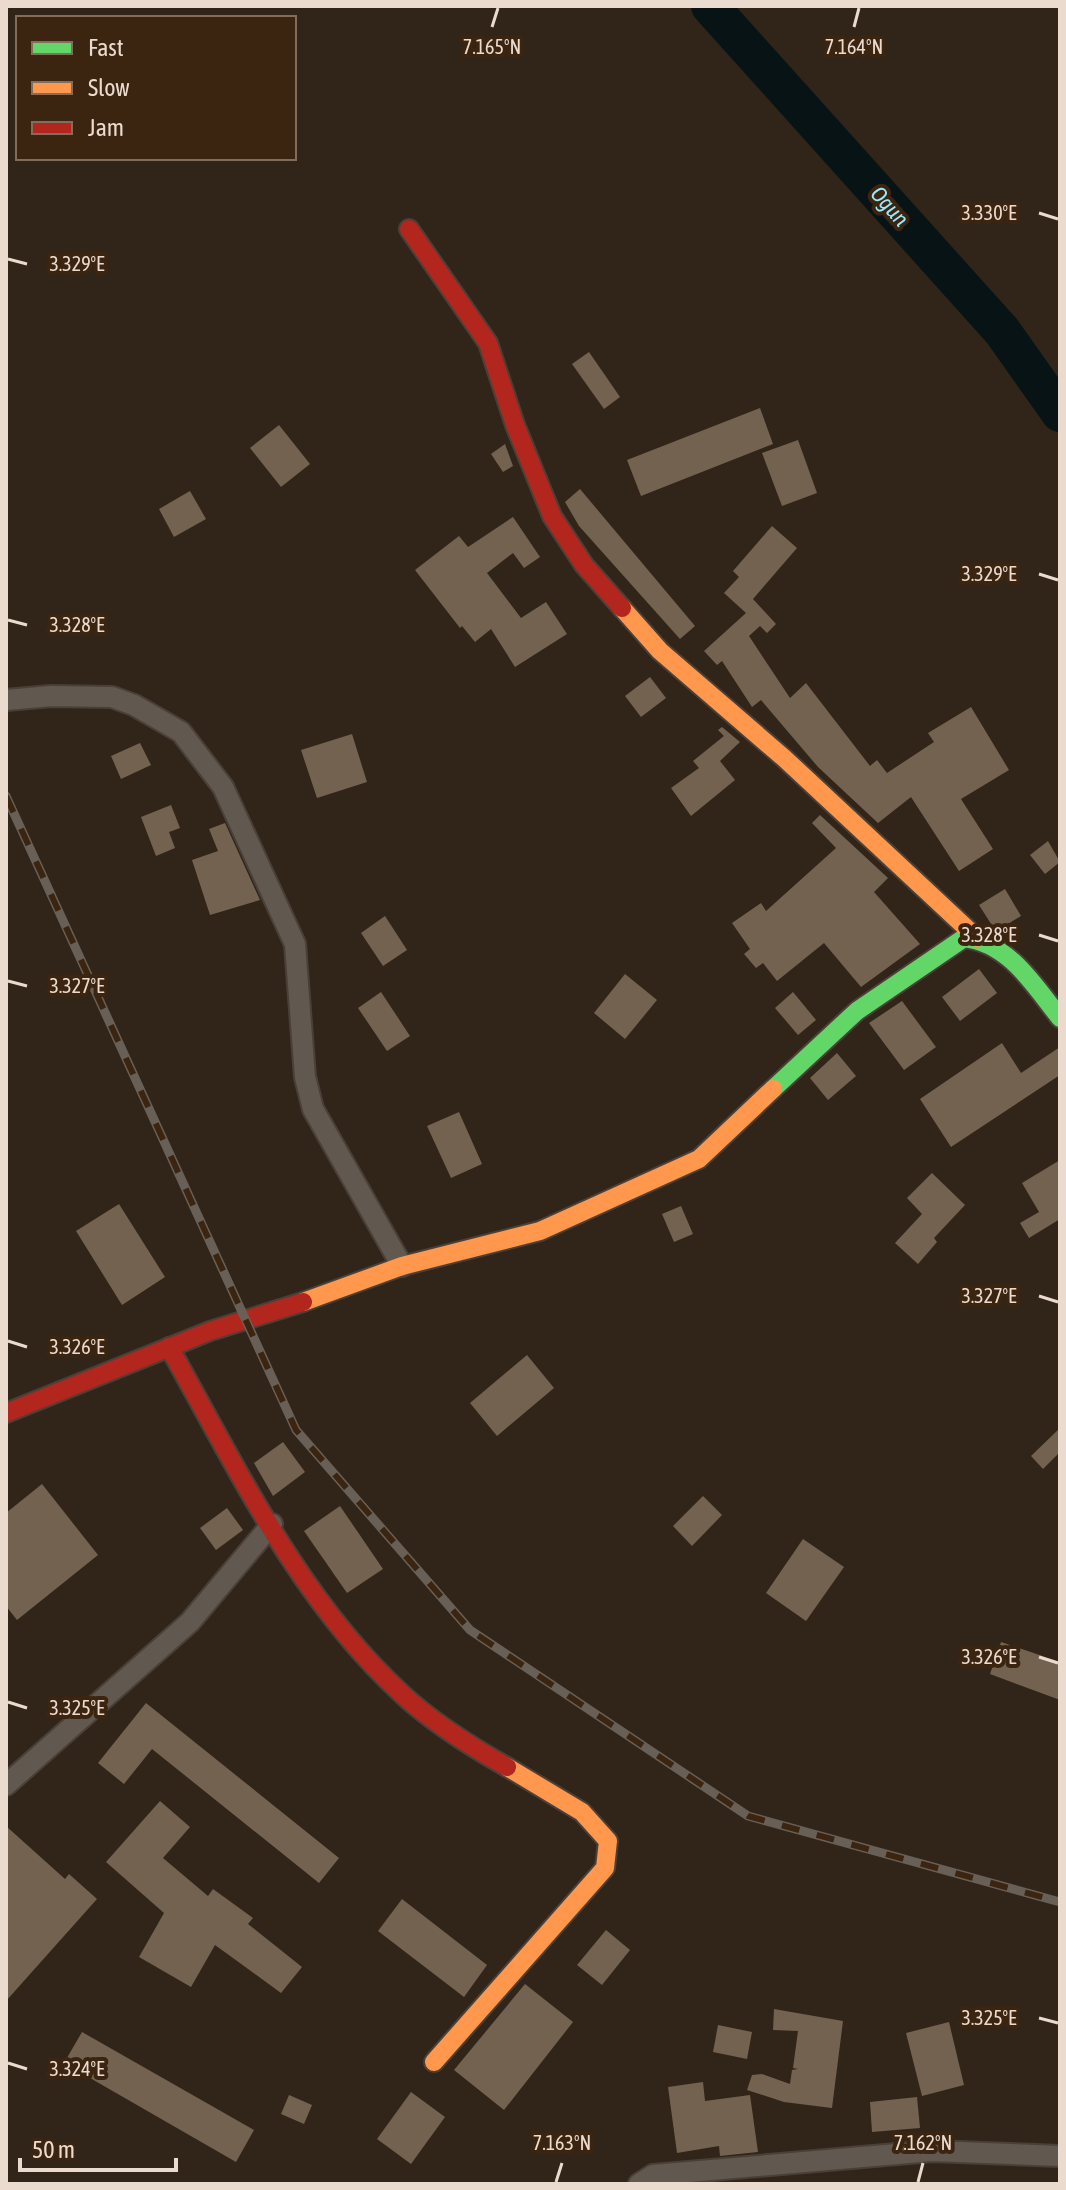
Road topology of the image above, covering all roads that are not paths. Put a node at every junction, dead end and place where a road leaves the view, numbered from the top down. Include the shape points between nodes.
1 (409, 229) dead end
2 (6, 700) edge
3 (977, 938) junction
4 (1060, 1018) edge
5 (402, 1266) junction
6 (169, 1347) junction
7 (6, 1413) edge
8 (272, 1524) junction
9 (6, 1785) edge
10 (434, 2062) dead end
11 (1060, 2156) edge
12 (639, 2184) edge

1 - 3 street via 488,343 552,516 584,565 660,651
2 - 5 street via 112,697 134,705 181,732 223,787 295,944 305,1077 313,1109
3 - 4 street via 995,946
3 - 5 street via 964,938 857,1011 699,1159 540,1231
5 - 6 street
6 - 7 street
6 - 8 street
8 - 9 street via 190,1622
8 - 10 street via 343,1629 390,1683 458,1736 583,1809 608,1841 605,1868
11 - 12 street via 932,2151 653,2175

